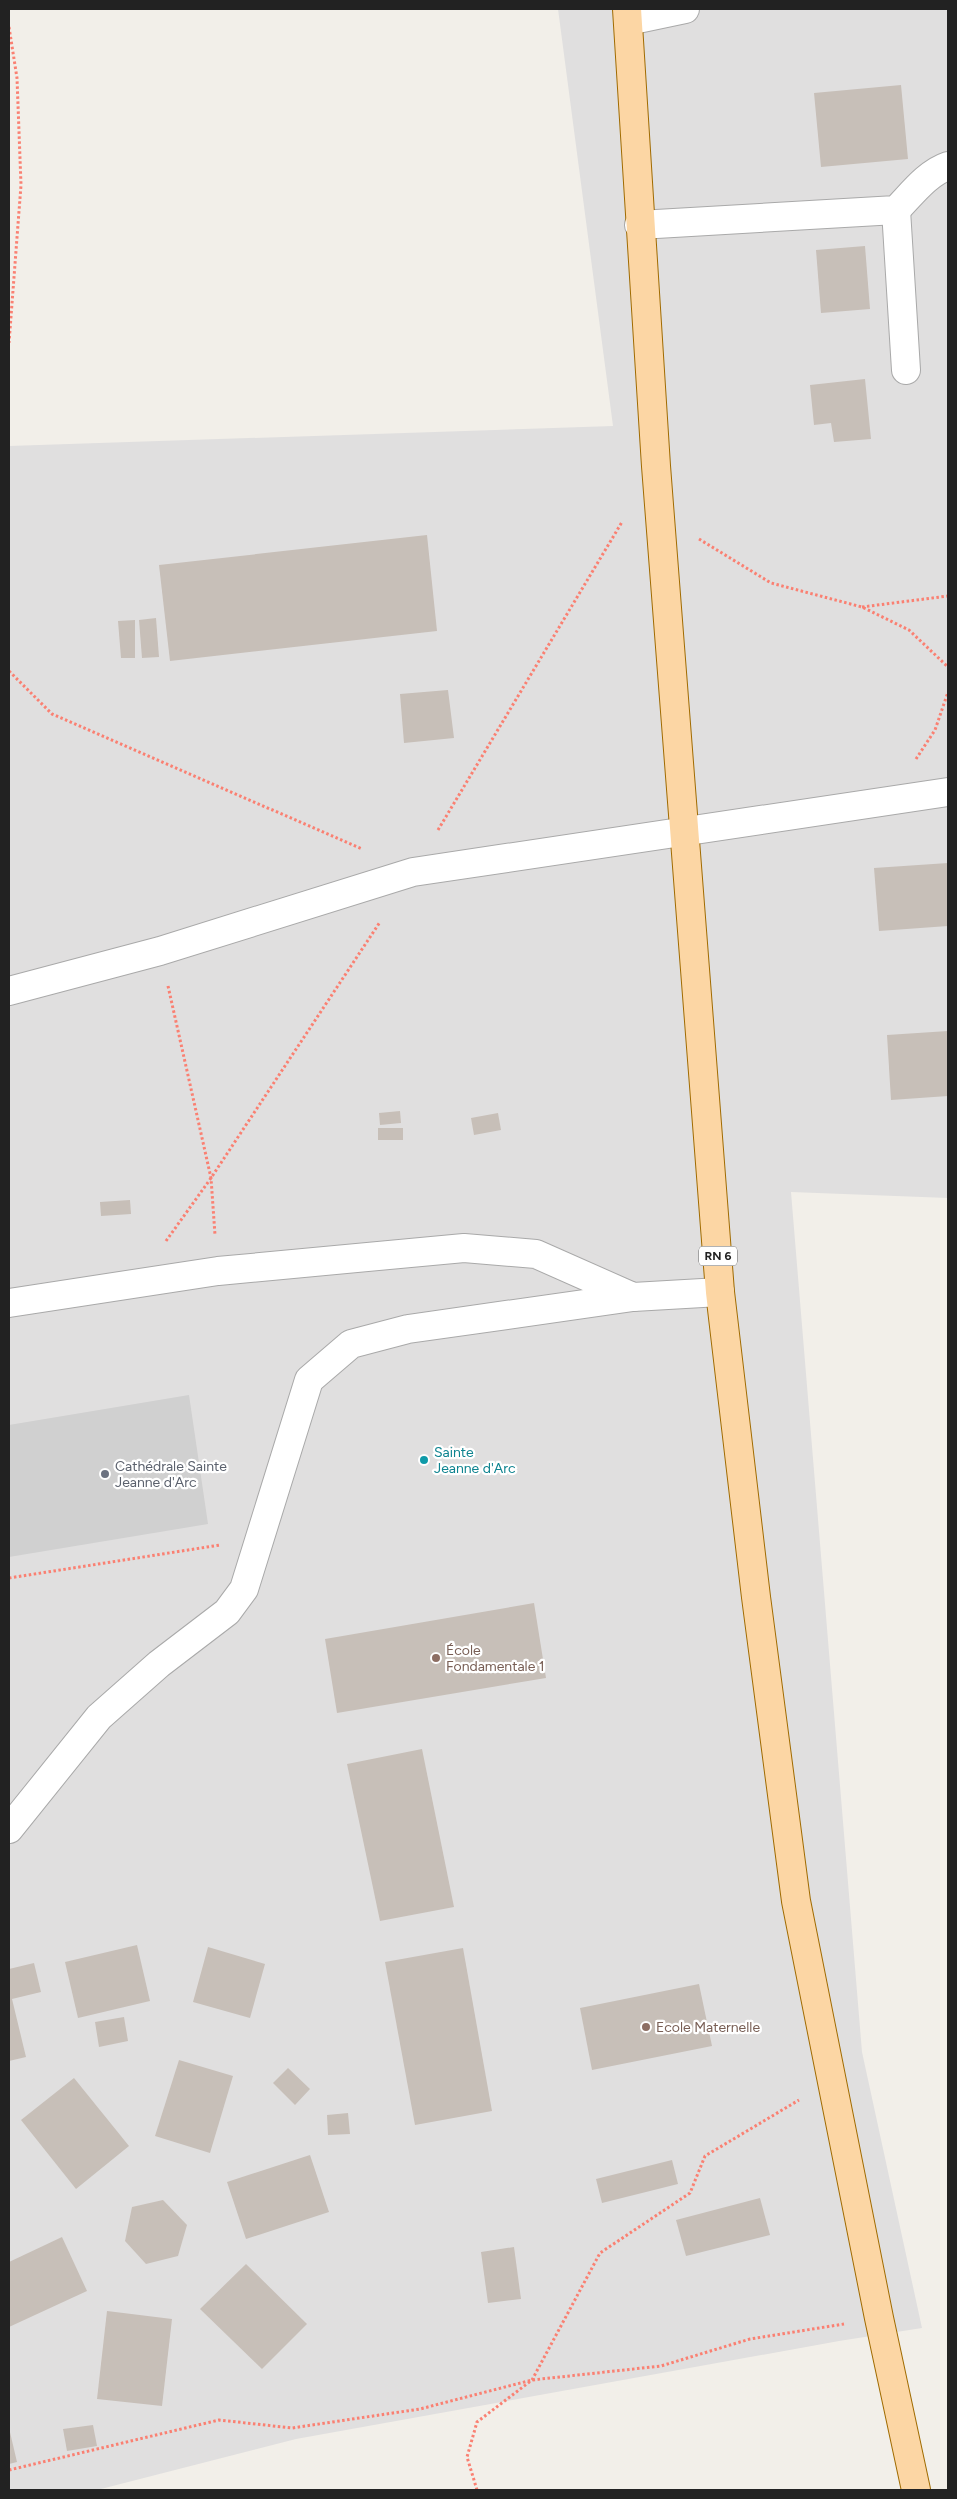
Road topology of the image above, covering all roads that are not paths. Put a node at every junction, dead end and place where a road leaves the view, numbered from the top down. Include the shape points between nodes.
1 (685, 9) edge
2 (628, 15) edge
3 (948, 166) edge
4 (896, 210) junction
5 (640, 226) junction
6 (906, 370) dead end
7 (948, 792) edge
8 (683, 831) junction
9 (9, 991) edge
10 (720, 1292) junction
11 (633, 1297) junction
12 (9, 1303) edge
13 (9, 1828) edge
14 (916, 2490) edge

1 - 2 street
2 - 5 main road, RN 6
3 - 4 street via 920,185
4 - 5 street
4 - 6 street
5 - 8 main road, RN 6
7 - 8 street
8 - 9 street via 413,872 160,952
8 - 10 main road, RN 6
10 - 11 street
10 - 14 main road, RN 6 via 796,1901
11 - 12 street via 536,1254 464,1248 218,1271
11 - 13 street via 408,1329 351,1344 309,1380 244,1589 227,1612 159,1664 98,1718

